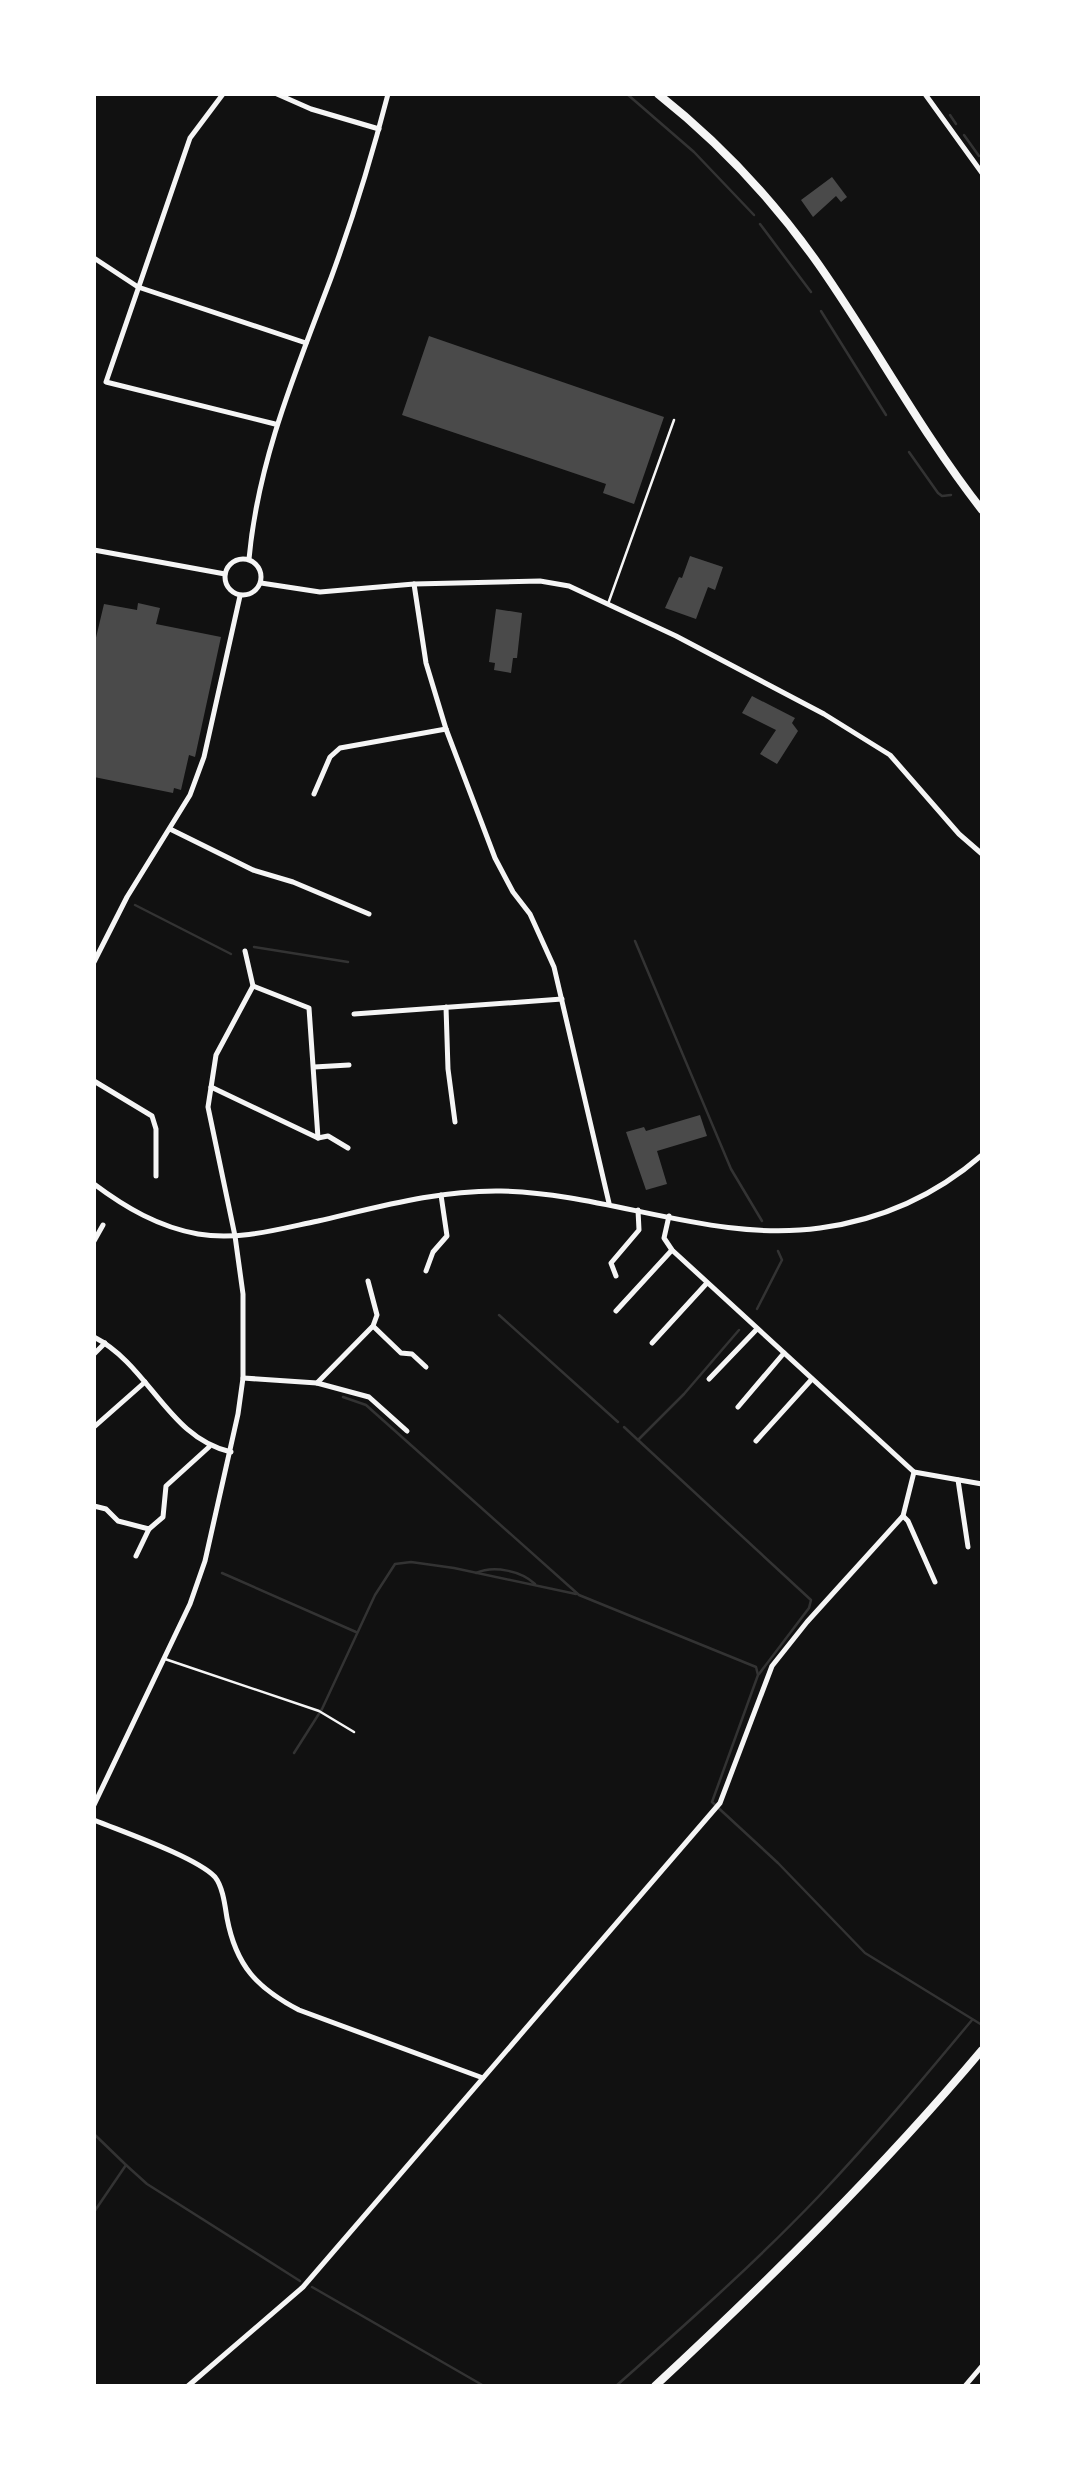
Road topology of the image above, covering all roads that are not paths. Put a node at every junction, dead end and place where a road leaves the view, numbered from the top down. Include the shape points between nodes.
1 (223, 94) edge
2 (277, 94) edge
3 (388, 94) edge
4 (658, 94) edge
5 (925, 94) edge
6 (379, 129) junction
7 (982, 173) edge
8 (94, 258) edge
9 (138, 287) junction
10 (306, 343) junction
11 (674, 420) dead end
12 (275, 424) junction
13 (982, 510) edge
14 (94, 550) edge
15 (249, 559) junction
16 (225, 574) junction
17 (261, 583) junction
18 (414, 584) junction
19 (240, 596) junction
20 (608, 604) junction
21 (446, 729) junction
22 (314, 794) dead end
23 (170, 829) junction
24 (982, 853) edge
25 (369, 914) dead end
26 (245, 951) dead end
27 (94, 962) edge
28 (253, 986) junction
29 (562, 999) junction
30 (446, 1007) junction
31 (354, 1014) dead end
32 (349, 1065) dead end
33 (314, 1067) junction
34 (94, 1081) edge
35 (211, 1087) junction
36 (455, 1122) dead end
37 (318, 1138) junction
38 (348, 1148) dead end
39 (982, 1155) edge
40 (156, 1176) dead end
41 (94, 1184) edge
42 (441, 1195) junction
43 (609, 1203) junction
44 (638, 1210) junction
45 (669, 1216) junction
46 (103, 1225) dead end
47 (235, 1236) junction
48 (94, 1241) edge
49 (672, 1250) junction
50 (426, 1271) dead end
51 (616, 1276) dead end
52 (368, 1281) dead end
53 (707, 1283) junction
54 (617, 1311) dead end
55 (373, 1326) junction
56 (757, 1329) junction
57 (94, 1337) edge
58 (105, 1343) junction
59 (652, 1343) dead end
60 (784, 1353) junction
61 (94, 1354) edge
62 (426, 1367) dead end
63 (243, 1378) junction
64 (709, 1379) dead end
65 (812, 1379) junction
66 (145, 1382) junction
67 (317, 1383) junction
68 (738, 1407) dead end
69 (94, 1427) edge
70 (407, 1431) dead end
71 (757, 1441) dead end
72 (209, 1447) junction
73 (231, 1452) junction
74 (914, 1472) junction
75 (958, 1480) junction
76 (982, 1484) edge
77 (94, 1506) edge
78 (903, 1516) junction
79 (149, 1529) junction
80 (968, 1547) dead end
81 (136, 1556) dead end
82 (935, 1582) dead end
83 (165, 1659) junction
84 (354, 1732) dead end
85 (94, 1805) edge
86 (94, 1820) edge
87 (982, 2050) edge
88 (483, 2078) junction
89 (982, 2366) edge
90 (188, 2385) edge
91 (655, 2385) edge
92 (965, 2385) edge

1 - 9 street via 190,138
2 - 6 street
3 - 6 street
4 - 13 main road via 731,159 783,218 818,263
5 - 7 street
6 - 10 street
8 - 9 street
9 - 10 street
9 - 12 street via 106,382
10 - 12 street
11 - 20 lane
12 - 15 street via 254,510
14 - 16 street
15 - 16 street via 233,561
15 - 17 street via 260,569
16 - 19 street via 229,589
17 - 18 street via 320,592
17 - 19 street via 253,593
18 - 20 street via 540,580 569,586
18 - 21 street via 426,663
19 - 23 street via 204,757 190,795
20 - 24 street via 824,714 890,755 959,834
21 - 22 street via 340,748 330,757
21 - 29 street via 495,858 544,939
23 - 25 street via 253,870
23 - 27 street via 127,897
26 - 28 street
28 - 33 street via 309,1008
28 - 35 street via 216,1055
29 - 30 street
29 - 43 street
30 - 31 street
30 - 36 street
32 - 33 street
33 - 37 street
34 - 40 street via 152,1116
35 - 37 street
35 - 47 street via 208,1107
37 - 38 street via 328,1136
39 - 45 street via 933,1190 850,1223 774,1231
41 - 47 street via 159,1222 199,1234
42 - 43 street via 512,1192
42 - 47 street
42 - 50 street via 447,1236 433,1252
43 - 44 street
44 - 45 street
44 - 51 street via 639,1230 611,1263
45 - 49 street via 664,1238
46 - 48 street
47 - 63 street via 243,1294
49 - 53 street
49 - 54 street
52 - 55 street via 377,1315
53 - 56 street
53 - 59 street
55 - 62 street via 401,1353 412,1354
55 - 67 street
56 - 60 street
56 - 64 street
57 - 58 street
58 - 61 street
58 - 66 street
60 - 65 street
60 - 68 street
63 - 67 street
63 - 73 street
65 - 71 street
65 - 74 street
66 - 69 street
66 - 72 street via 190,1433
67 - 70 street via 369,1397
72 - 73 street
72 - 79 street via 166,1486 163,1517
73 - 83 street via 205,1561
74 - 75 street
74 - 78 street
75 - 76 street
75 - 80 street
77 - 79 street via 106,1509 118,1521
78 - 82 street
78 - 88 street via 772,1666 720,1802
79 - 81 street
83 - 84 lane via 320,1712
83 - 85 street
86 - 88 street via 180,1856 215,1878 237,1954 259,1984 279,1999
87 - 91 main road via 820,2230
88 - 90 street via 303,2287
89 - 92 street

